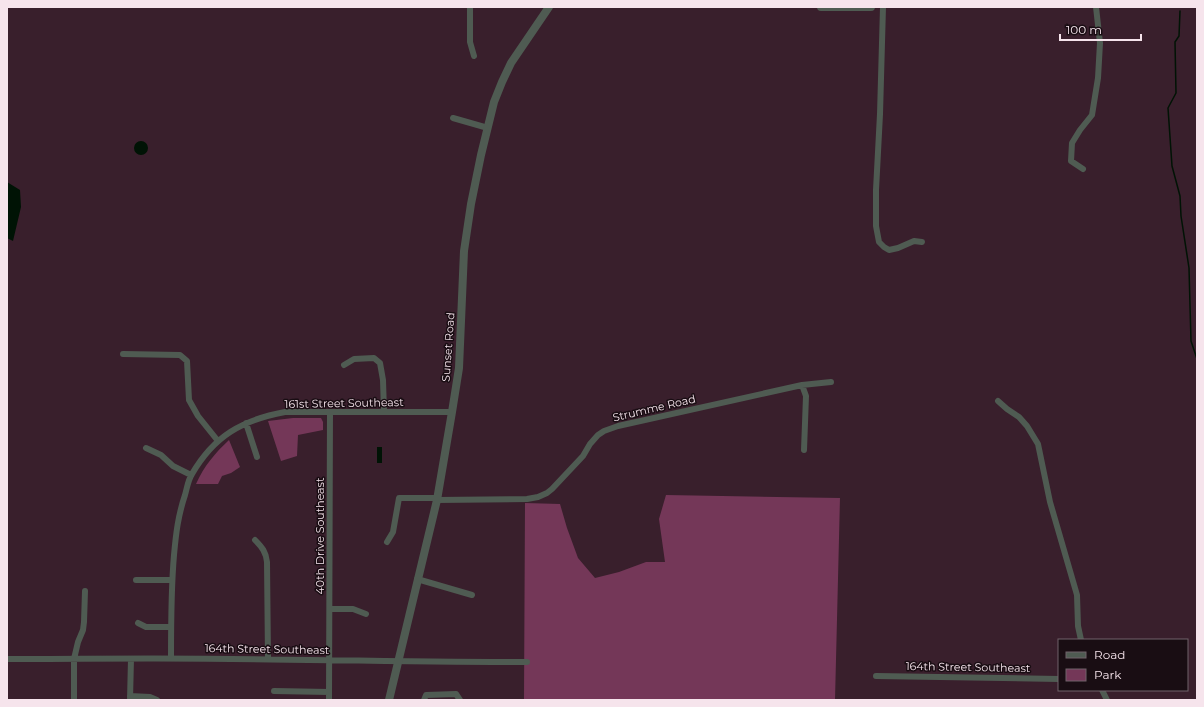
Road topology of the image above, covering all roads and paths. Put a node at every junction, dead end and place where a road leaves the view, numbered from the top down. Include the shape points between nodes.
1 (470, 7) edge
2 (549, 7) edge
3 (821, 7) edge
4 (871, 7) edge
5 (883, 7) edge
6 (1096, 7) edge
7 (474, 56) dead end
8 (453, 118) dead end
9 (488, 128) junction
10 (1083, 168) dead end
11 (922, 242) dead end
12 (123, 354) dead end
13 (344, 365) dead end
14 (831, 382) dead end
15 (802, 385) junction
16 (998, 401) dead end
17 (330, 412) junction
18 (384, 412) junction
19 (452, 412) junction
20 (246, 423) junction
21 (218, 440) junction
22 (146, 448) dead end
23 (804, 450) dead end
24 (257, 457) dead end
25 (191, 476) junction
26 (437, 499) junction
27 (256, 540) dead end
28 (387, 542) dead end
29 (418, 579) junction
30 (136, 580) dead end
31 (172, 580) junction
32 (85, 591) dead end
33 (472, 594) dead end
34 (330, 609) junction
35 (366, 614) dead end
36 (138, 624) dead end
37 (171, 627) junction
38 (1081, 639) edge
39 (171, 658) junction
40 (7, 659) edge
41 (74, 659) junction
42 (130, 659) junction
43 (268, 659) junction
44 (329, 660) junction
45 (397, 661) junction
46 (527, 662) dead end
47 (876, 676) dead end
48 (1058, 679) edge
49 (274, 691) dead end
50 (1102, 691) edge
51 (329, 692) junction
52 (425, 697) edge
53 (130, 698) edge
54 (74, 700) edge
55 (157, 700) edge
56 (329, 700) edge
57 (389, 700) edge
58 (460, 700) edge
59 (1107, 700) edge

1 - 7 street via 470,42
2 - 9 street, Sunset Road via 511,63 494,102
3 - 4 street
5 - 11 street via 876,226 880,242 889,250 914,241
6 - 10 street via 1100,43 1092,115 1072,142 1071,161
8 - 9 street
9 - 19 street, Sunset Road via 471,204 464,250 459,368
12 - 21 street via 180,355 187,361 189,400 198,416
13 - 18 street via 354,359 374,358 380,363
14 - 15 street, Strumme Road
15 - 23 street via 806,396
15 - 26 street, Strumme Road via 604,431 552,489 538,497
16 - 38 street via 1019,417 1038,444 1052,510 1077,595
17 - 18 street, 161st Street Southeast
17 - 20 street, 161st Street Southeast via 284,412
17 - 34 street, 40th Drive Southeast
18 - 19 street, 161st Street Southeast
19 - 26 street, Sunset Road
20 - 21 street, 161st Street Southeast
20 - 24 street
21 - 25 street, 161st Street Southeast
22 - 25 street via 161,454 173,466
25 - 31 street, 161st Street Southeast via 178,520
26 - 28 street, Strumme Road via 399,498 393,532
26 - 29 street, Sunset Road
27 - 43 street via 263,549 267,562
29 - 33 street
29 - 45 street, Sunset Road
30 - 31 street
31 - 37 street, 161st Street Southeast
32 - 41 street via 83,630
34 - 35 street via 353,609
34 - 44 street, 40th Drive Southeast
36 - 37 street via 146,627
37 - 39 street, 161st Street Southeast
39 - 42 street, 164th Street Southeast
39 - 43 street, 164th Street Southeast
40 - 41 street, 164th Street Southeast
41 - 42 street, 164th Street Southeast
41 - 54 street
42 - 53 street
43 - 44 street, 164th Street Southeast
44 - 45 street, 164th Street Southeast
44 - 51 street, 40th Drive Southeast
45 - 46 street, 164th Street Southeast
45 - 57 street, Sunset Road
47 - 48 street, 164th Street Southeast
49 - 51 street
50 - 59 street
51 - 56 street, 40th Drive Southeast
52 - 58 street via 456,694
53 - 55 street via 150,697

